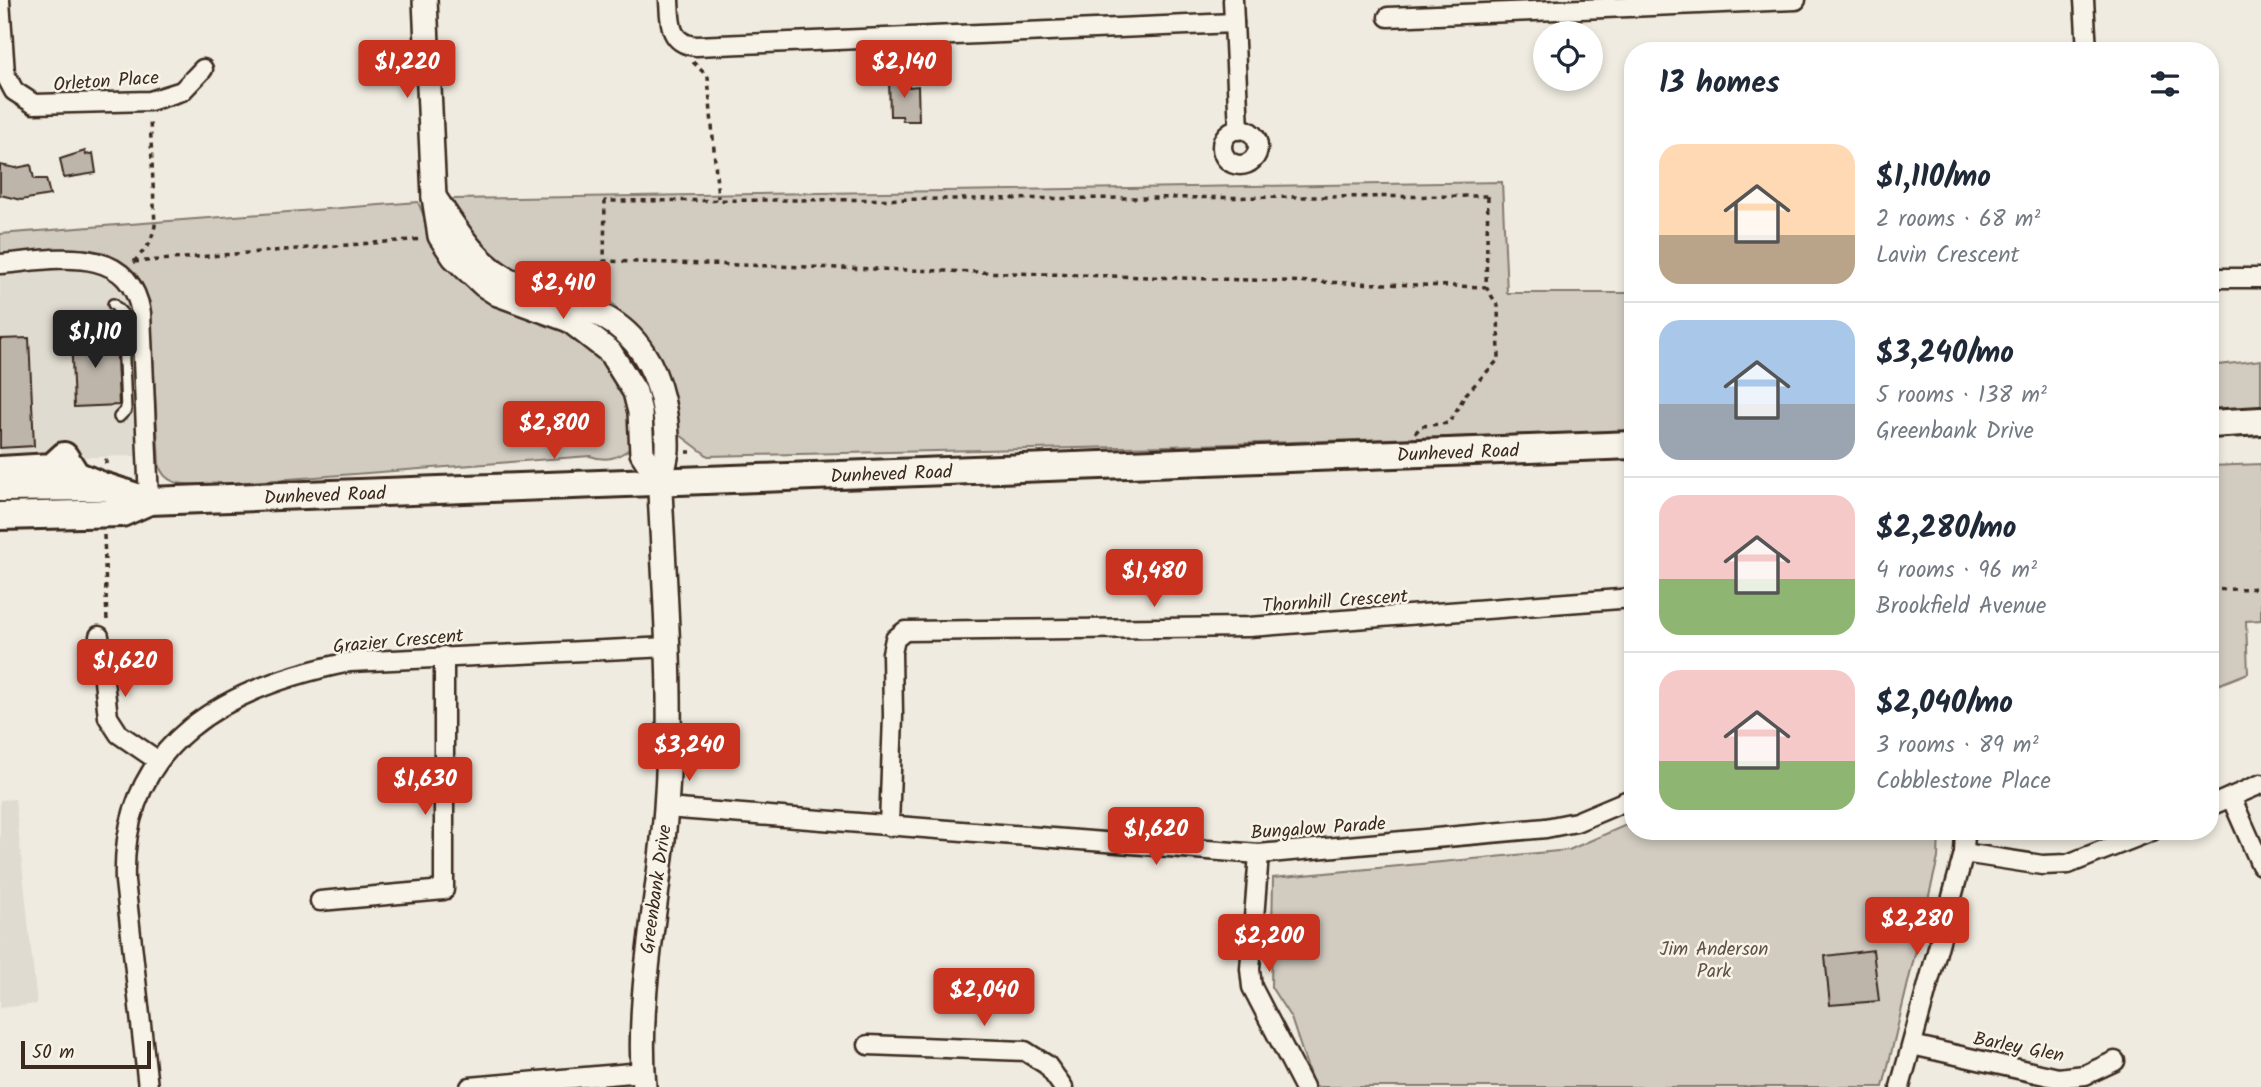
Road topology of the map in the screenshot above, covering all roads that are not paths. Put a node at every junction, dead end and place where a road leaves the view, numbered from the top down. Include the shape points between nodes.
1 (0, 0) edge
2 (425, 0) edge
3 (669, 0) edge
4 (1233, 0) edge
5 (1796, 0) edge
6 (2084, 0) edge
7 (1388, 17) dead end
8 (1234, 23) junction
9 (2086, 42) edge
10 (203, 69) dead end
11 (1238, 130) dead end
12 (0, 264) edge
13 (2219, 278) edge
14 (2261, 278) edge
15 (113, 304) dead end
16 (118, 417) dead end
17 (2261, 421) edge
18 (2219, 423) edge
19 (1624, 445) edge
20 (0, 470) edge
21 (660, 481) junction
22 (106, 487) junction
23 (0, 488) edge
24 (149, 501) junction
25 (0, 516) edge
26 (1624, 599) edge
27 (99, 636) road end
28 (668, 647) junction
29 (444, 656) junction
30 (157, 760) junction
31 (2261, 784) edge
32 (2231, 797) junction
33 (1624, 802) edge
34 (2219, 802) edge
35 (666, 808) junction
36 (889, 826) junction
37 (1965, 840) edge
38 (2129, 840) edge
39 (1964, 853) junction
40 (1259, 854) junction
41 (2261, 865) edge
42 (320, 901) dead end
43 (868, 1045) dead end
44 (1912, 1045) junction
45 (2115, 1060) dead end
46 (643, 1079) edge
47 (148, 1087) edge
48 (470, 1087) edge
49 (1063, 1087) edge
50 (1304, 1087) edge
51 (1900, 1087) edge

1 - 10 street, Orleton Place via 5,74 23,99 46,105 150,101 182,91
2 - 21 street, Greenbank Drive via 434,197 462,239 490,267 525,286 595,310 635,342 660,390 667,446
3 - 8 street via 671,29 685,50
4 - 8 street
5 - 7 street
6 - 9 street
8 - 11 street
12 - 24 street via 80,259 127,268 141,313
13 - 14 street
15 - 16 lane via 121,313 123,341 126,410
17 - 18 main road
19 - 21 main road, Dunheved Road
20 - 22 main road via 52,467 64,456 76,475
21 - 24 main road, Dunheved Road
21 - 28 street, Greenbank Drive
22 - 23 main road, Dunheved Road
22 - 24 main road, Dunheved Road
24 - 25 main road, Dunheved Road via 122,513
26 - 36 street, Thornhill Crescent via 1249,628 905,631 895,639 892,653
27 - 30 street via 108,717 113,727
28 - 29 street, Grazier Crescent
28 - 35 street, Greenbank Drive
29 - 30 street, Grazier Crescent via 340,664 237,698 198,720
29 - 42 street via 444,890
30 - 47 street, Grazier Crescent via 134,806 125,852
31 - 32 street
32 - 34 street
32 - 41 street
33 - 40 street, Bungalow Parade via 1576,822 1546,828
35 - 36 street, Bungalow Parade
35 - 46 street, Greenbank Drive via 646,961
36 - 40 street, Bungalow Parade
37 - 39 street
38 - 39 street via 2067,864 2042,865
39 - 44 street
40 - 50 street via 1252,987
43 - 49 street via 1015,1049 1041,1059
44 - 45 street, Barley Glen via 2058,1078 2085,1075
44 - 51 street
46 - 48 street

